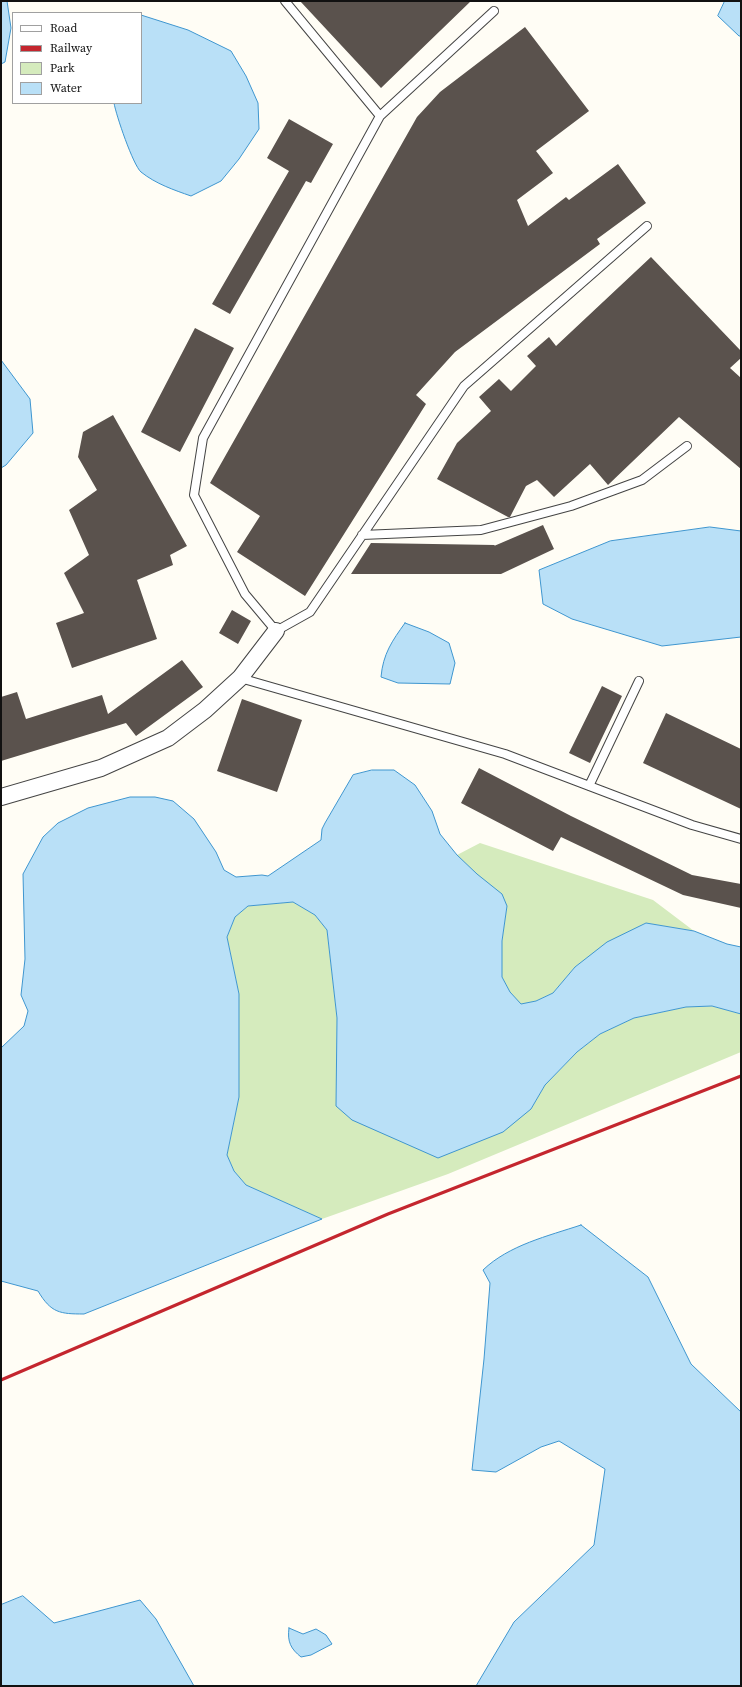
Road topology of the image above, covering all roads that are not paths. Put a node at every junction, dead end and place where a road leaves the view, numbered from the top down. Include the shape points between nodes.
1 (285, 1) edge
2 (494, 11) dead end
3 (380, 116) junction
4 (648, 226) dead end
5 (687, 446) dead end
6 (362, 535) junction
7 (276, 631) junction
8 (240, 678) junction
9 (639, 681) dead end
10 (589, 786) junction
11 (1, 797) edge
12 (741, 839) edge

1 - 3 lane
2 - 3 lane
3 - 7 lane via 203,438 194,495 245,594
4 - 6 lane via 464,386
5 - 6 lane via 642,480 571,506 481,530
6 - 7 lane via 310,612
7 - 8 street
8 - 10 lane via 505,754
8 - 11 street via 205,710 168,738 101,768
9 - 10 lane
10 - 12 lane via 692,825

